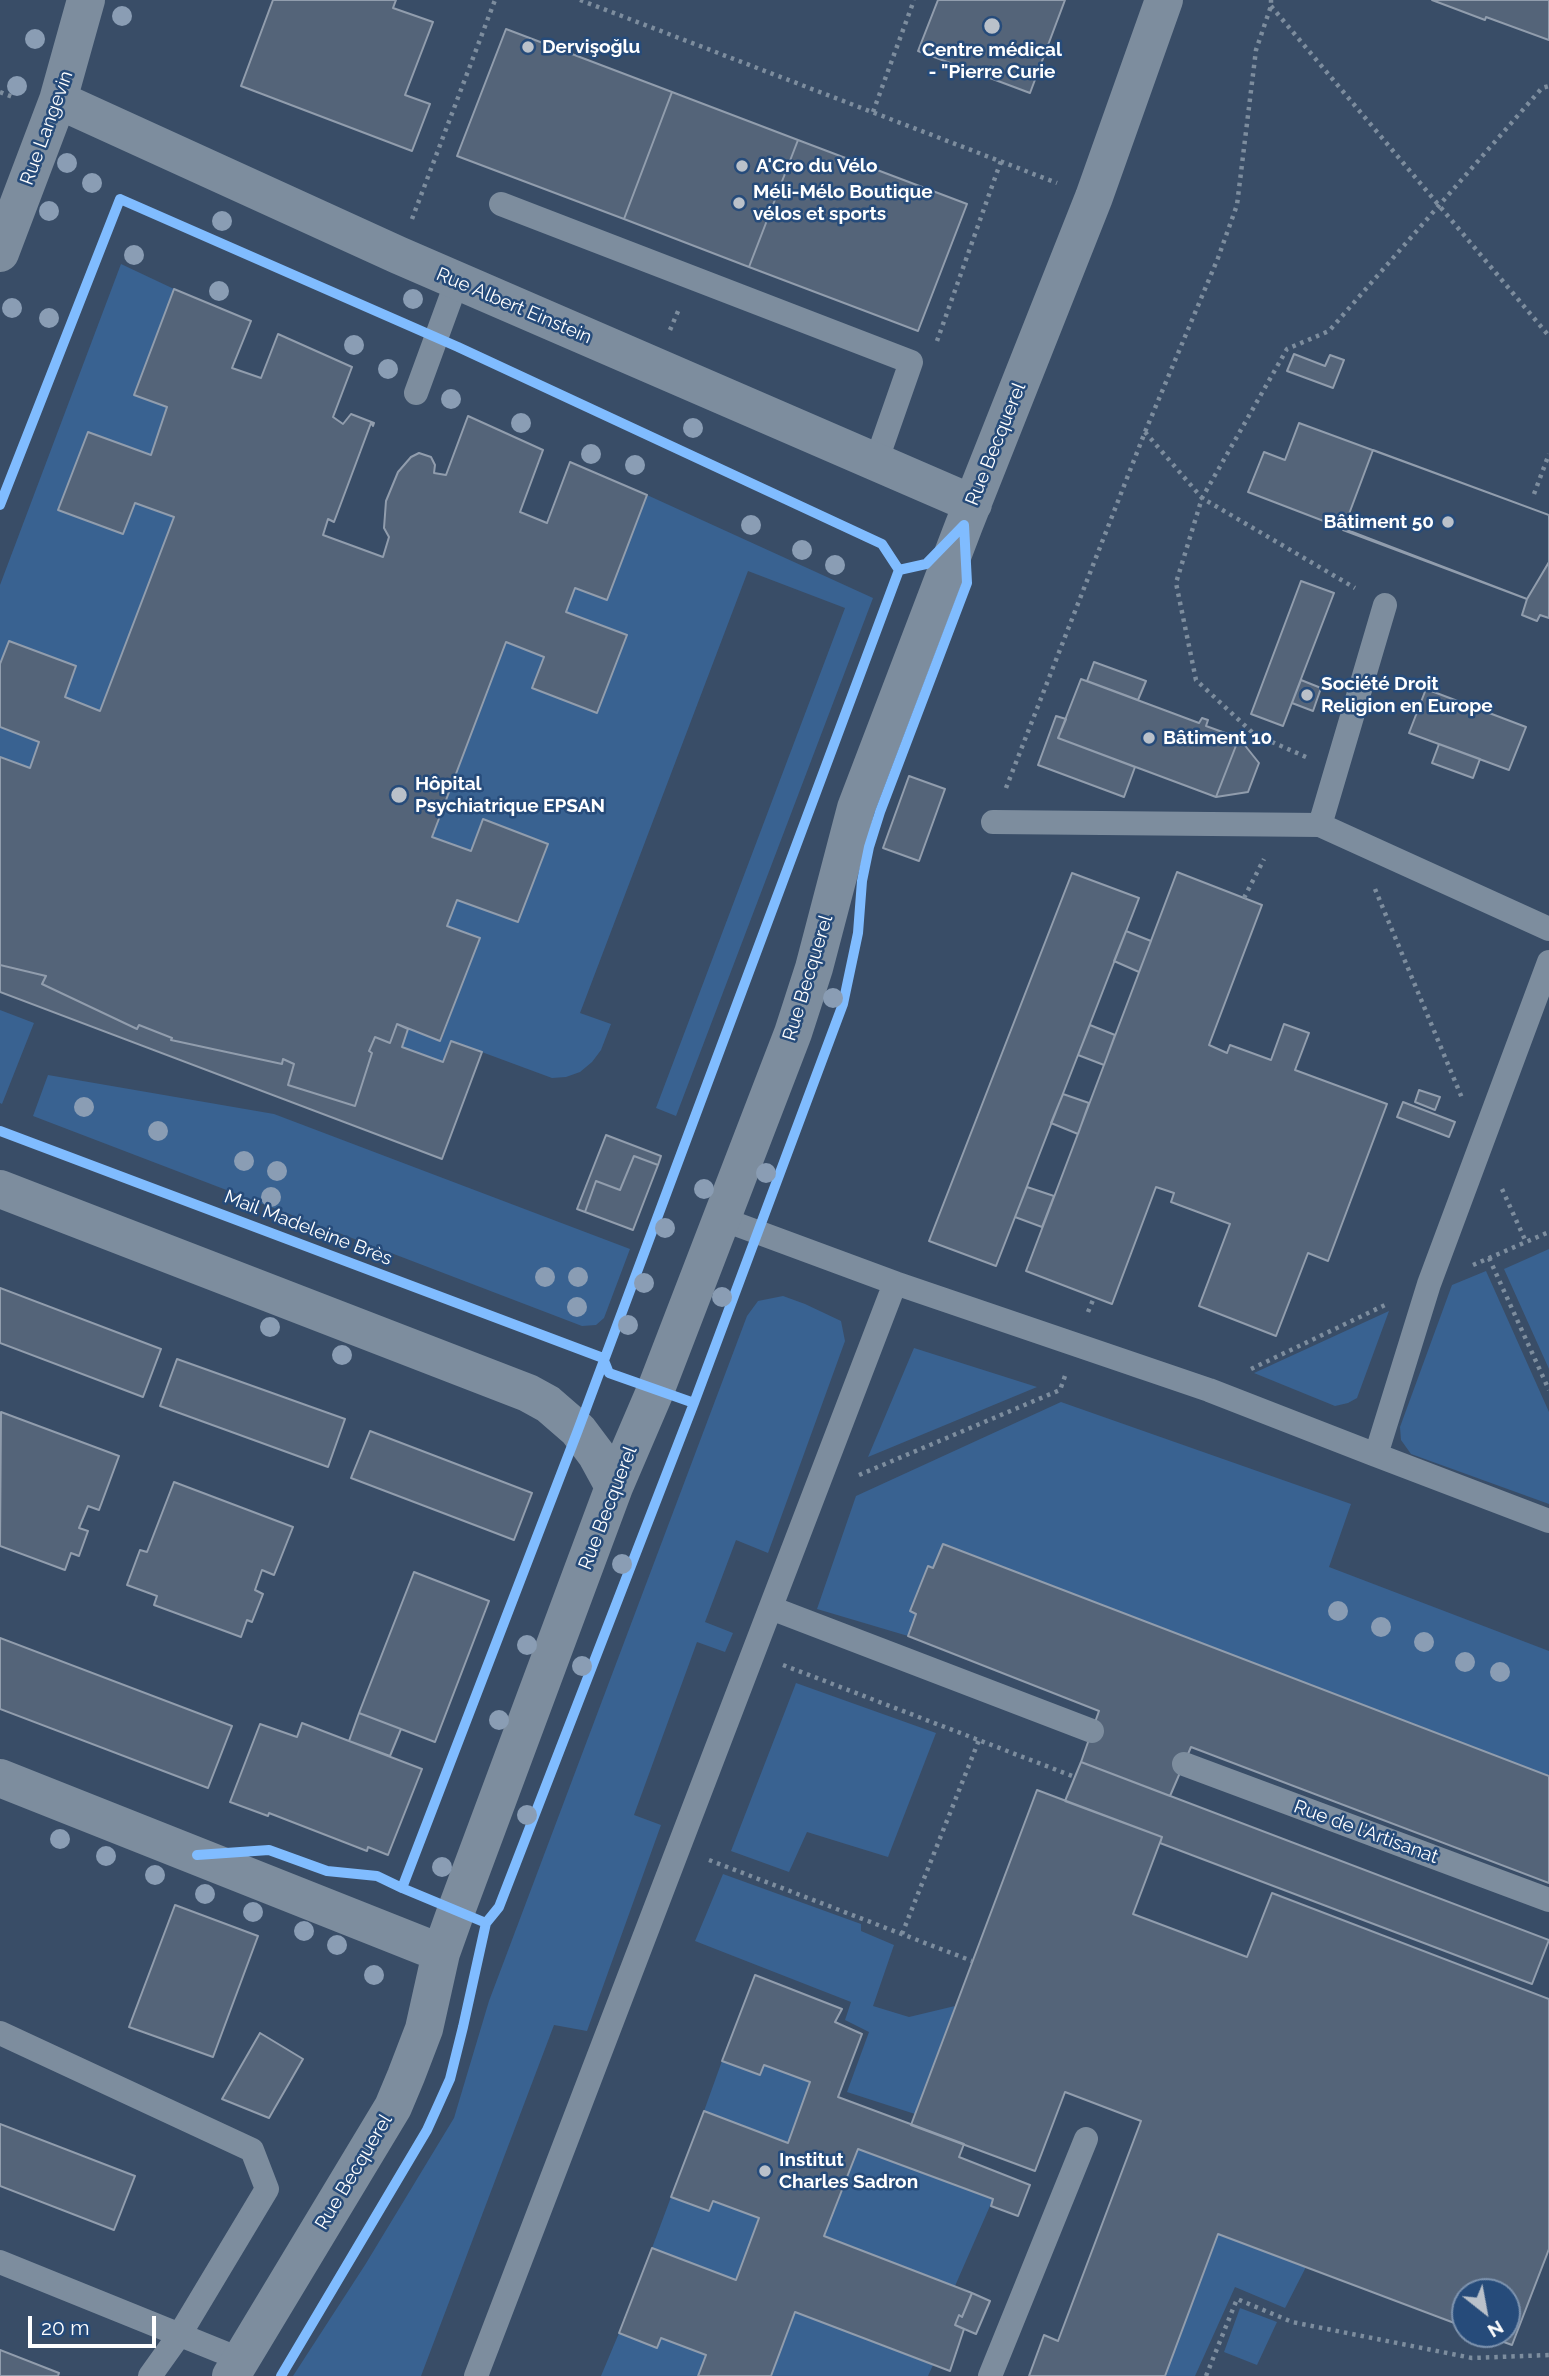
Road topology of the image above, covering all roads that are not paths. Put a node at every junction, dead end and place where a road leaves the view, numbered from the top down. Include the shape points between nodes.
1 (86, 0) edge
2 (1164, 0) edge
3 (58, 100) junction
4 (501, 204) dead end
5 (0, 253) edge
6 (457, 281) junction
7 (415, 393) dead end
8 (876, 462) junction
9 (973, 504) junction
10 (1385, 606) road end
11 (993, 822) road end
12 (1320, 825) junction
13 (1549, 929) edge
14 (1549, 962) edge
15 (0, 1189) edge
16 (722, 1219) junction
17 (895, 1283) junction
18 (1376, 1455) junction
19 (614, 1487) junction
20 (1549, 1521) edge
21 (771, 1608) junction
22 (1092, 1731) dead end
23 (1184, 1764) dead end
24 (0, 1778) edge
25 (1549, 1900) edge
26 (442, 1953) junction
27 (0, 2033) edge
28 (1086, 2140) dead end
29 (0, 2262) edge
30 (180, 2334) junction
31 (237, 2368) edge
32 (150, 2376) edge
33 (476, 2376) edge
34 (990, 2376) edge

1 - 3 street, Rue Langevin
2 - 9 street, Rue Becquerel via 1094,197
3 - 5 street, Rue Langevin
3 - 6 street, Rue Albert Einstein
4 - 8 lane via 911,362
6 - 7 lane
6 - 8 street, Rue Albert Einstein
8 - 9 street, Rue Albert Einstein
9 - 16 street, Rue Becquerel via 856,808 793,1033
10 - 12 lane
11 - 12 lane
12 - 13 lane
14 - 18 lane via 1429,1284
15 - 19 street via 528,1393 578,1430
16 - 17 lane
16 - 19 street, Rue Becquerel
17 - 18 lane via 1209,1390
17 - 21 lane
18 - 20 lane
19 - 26 street, Rue Becquerel
21 - 22 lane
21 - 33 lane
23 - 25 lane, Rue de l'Artisanat
24 - 26 street
26 - 31 street, Rue Becquerel via 424,2029 393,2107
27 - 30 lane via 252,2150 267,2189
28 - 34 lane
29 - 30 lane
30 - 31 lane
30 - 32 lane

